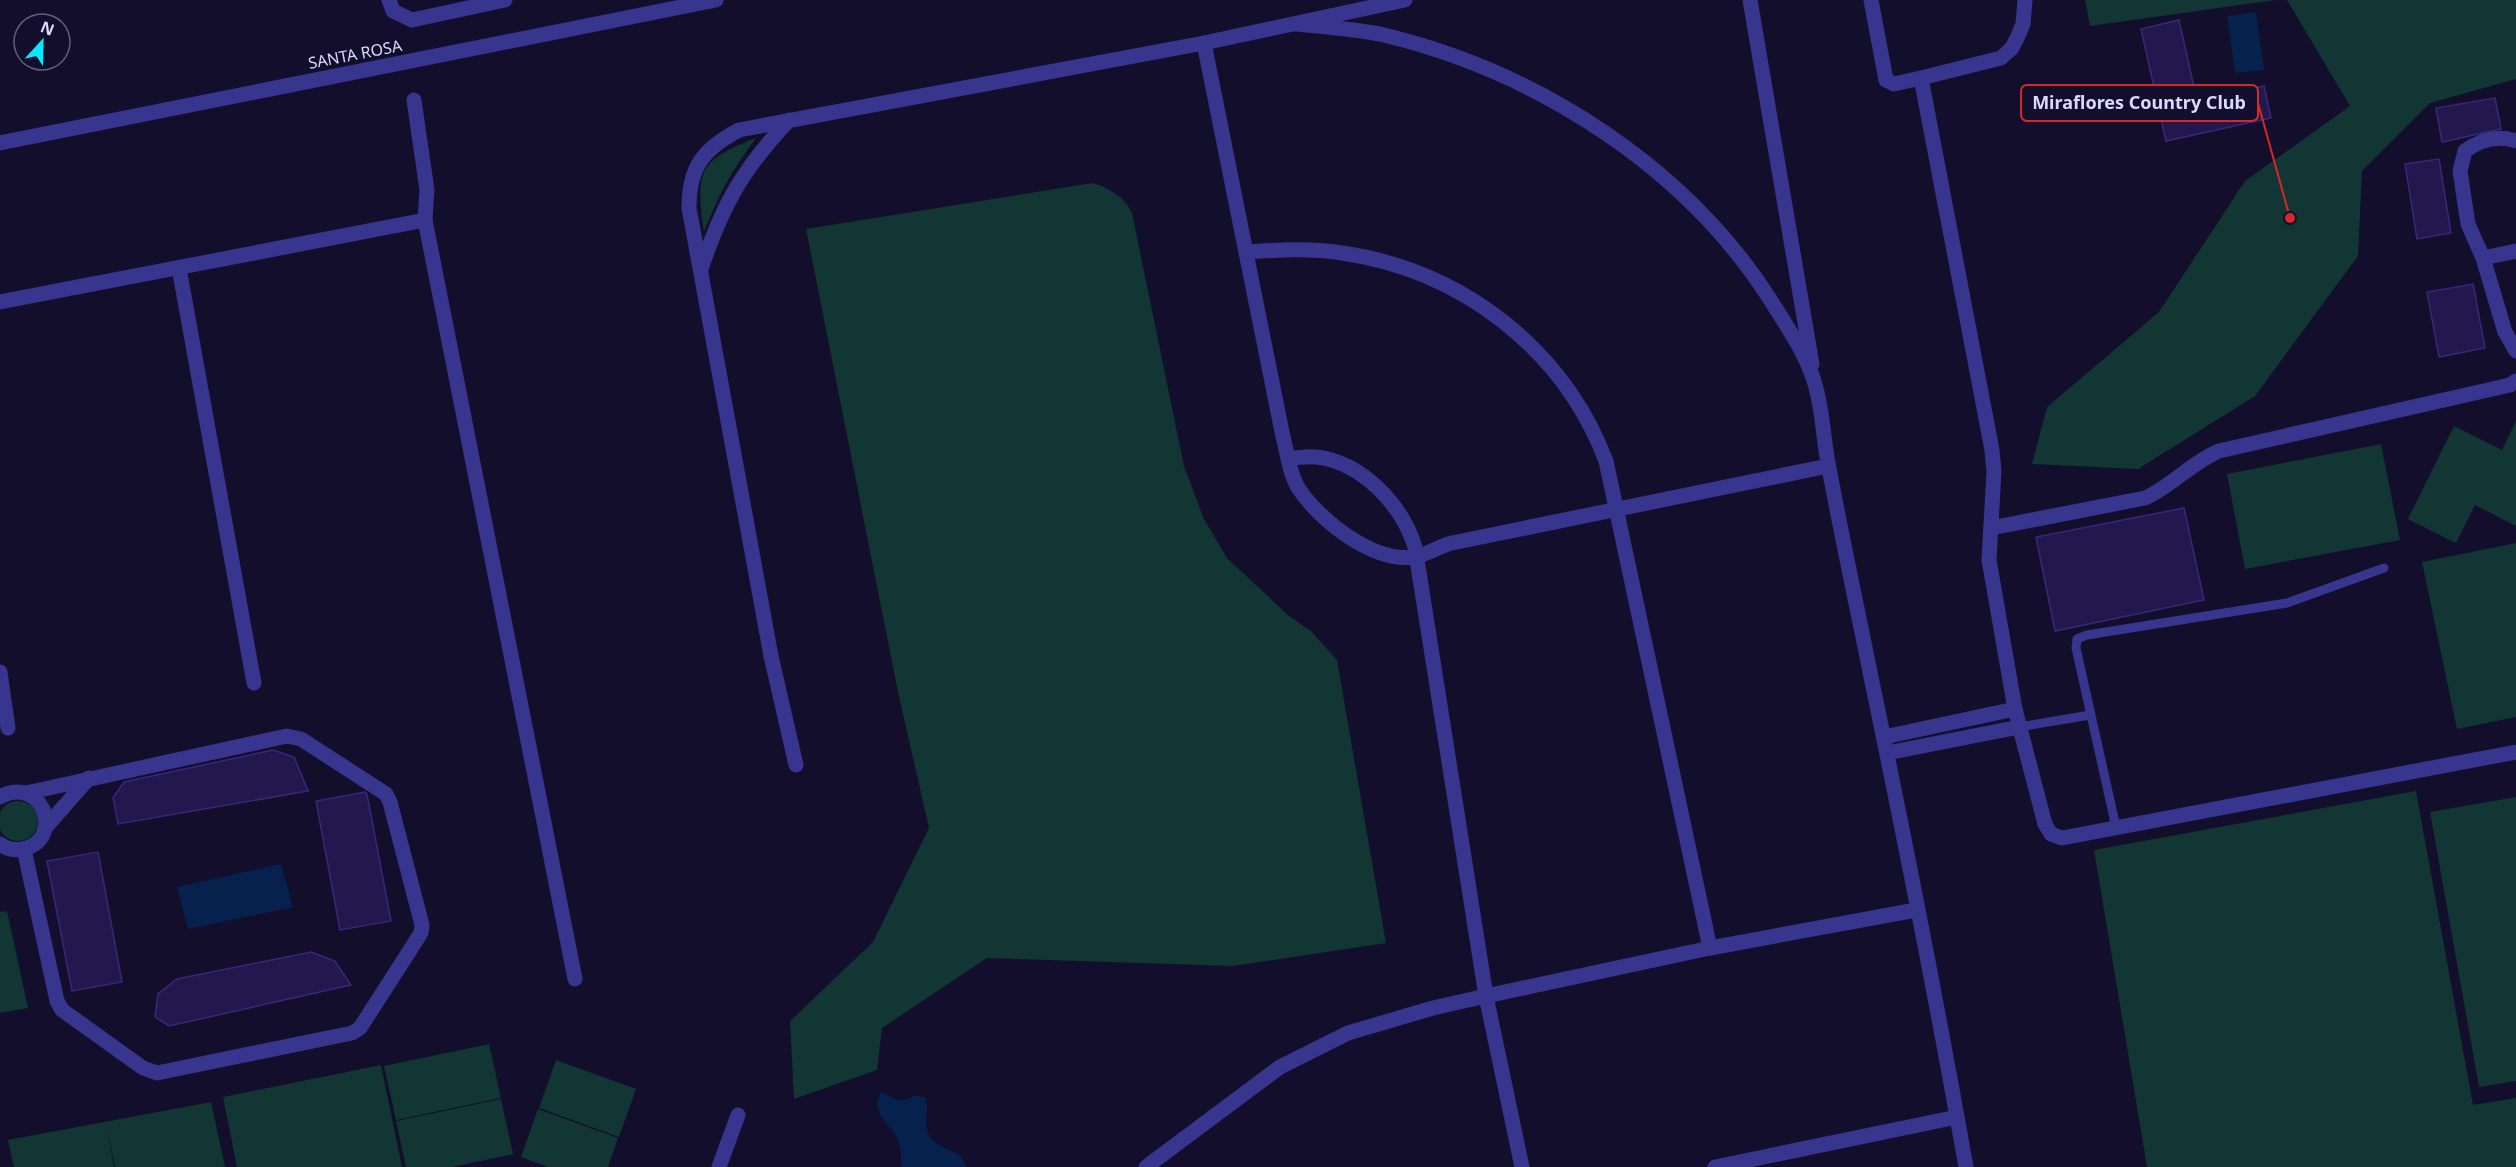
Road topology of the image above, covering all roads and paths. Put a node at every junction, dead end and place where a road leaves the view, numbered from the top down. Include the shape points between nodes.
1 (389, 0) edge
2 (505, 0) edge
3 (716, 0) edge
4 (1405, 0) edge
5 (1750, 0) edge
6 (1871, 0) edge
7 (2025, 0) edge
8 (694, 2) edge
9 (1296, 24) junction
10 (1204, 43) junction
11 (1921, 78) junction
12 (414, 100) dead end
13 (789, 120) junction
14 (2516, 141) edge
15 (0, 143) edge
16 (425, 220) junction
17 (2516, 251) edge
18 (1246, 252) junction
19 (2483, 258) junction
20 (179, 268) junction
21 (700, 272) junction
22 (0, 302) edge
23 (2516, 351) edge
24 (2516, 381) edge
25 (1815, 382) junction
26 (1289, 458) junction
27 (1828, 466) junction
28 (1617, 508) junction
29 (1991, 528) junction
30 (1416, 557) junction
31 (2384, 567) dead end
32 (0, 672) edge
33 (254, 683) dead end
34 (2014, 709) junction
35 (2090, 715) junction
36 (2019, 727) junction
37 (8, 728) dead end
38 (1885, 745) junction
39 (2516, 752) edge
40 (796, 765) dead end
41 (89, 778) junction
42 (26, 793) junction
43 (0, 797) edge
44 (2116, 827) junction
45 (45, 828) junction
46 (0, 844) edge
47 (24, 849) junction
48 (1916, 910) junction
49 (1710, 948) junction
50 (575, 979) dead end
51 (1486, 996) junction
52 (738, 1115) dead end
53 (1957, 1117) junction
54 (1744, 1165) edge
55 (719, 1167) edge
56 (1146, 1167) edge
57 (1522, 1167) edge
58 (1715, 1167) edge
59 (1965, 1167) edge

1 - 2 street via 393,11 412,20
3 - 8 street, SANTA ROSA
4 - 9 street
5 - 25 street
6 - 11 street via 1886,80 1894,84
7 - 11 street via 2019,36 2001,58
8 - 15 street, SANTA ROSA
9 - 10 street
9 - 25 street via 1382,35 1453,55 1549,99 1604,133 1689,201 1732,247 1791,333
10 - 13 street
10 - 18 street
11 - 29 street via 1992,450
12 - 16 street via 427,190
13 - 21 street via 758,153 727,201
13 - 21 street via 739,130 716,142 700,160 691,180 688,208
14 - 19 street via 2499,138 2478,142 2465,150 2460,171 2468,224
16 - 20 street
16 - 50 street
17 - 19 street
18 - 26 street
18 - 28 street via 1293,249 1342,253 1393,264 1439,280 1478,302 1519,335 1571,391 1594,429
19 - 23 street via 2505,332
20 - 22 street
20 - 33 street
21 - 40 street via 771,656
24 - 29 street via 2219,451 2145,498
25 - 27 street
26 - 30 street via 1298,488 1335,526 1377,552 1396,558
26 - 30 street via 1334,461 1364,477 1388,498 1409,528
27 - 28 street
27 - 38 street
28 - 30 street via 1441,546
28 - 49 street
29 - 34 street via 1989,560
30 - 51 street
31 - 35 lane via 2288,603 2077,639
32 - 37 street
34 - 36 street
34 - 38 street
35 - 36 lane
35 - 44 lane
36 - 38 street
36 - 44 street via 2045,825 2051,834 2062,837
38 - 48 street
39 - 44 street
41 - 42 street
41 - 45 street
41 - 47 street via 287,736 301,739 386,794 422,933 360,1028 352,1033 157,1072 143,1068 62,1010 57,1001
42 - 43 street
42 - 45 street via 44,811
45 - 47 street via 35,843
46 - 47 street via 14,850
48 - 49 street
48 - 53 street
49 - 51 street
51 - 56 street via 1348,1033 1313,1050 1280,1067
51 - 57 street
52 - 55 street
53 - 54 street
53 - 59 street
54 - 58 street

